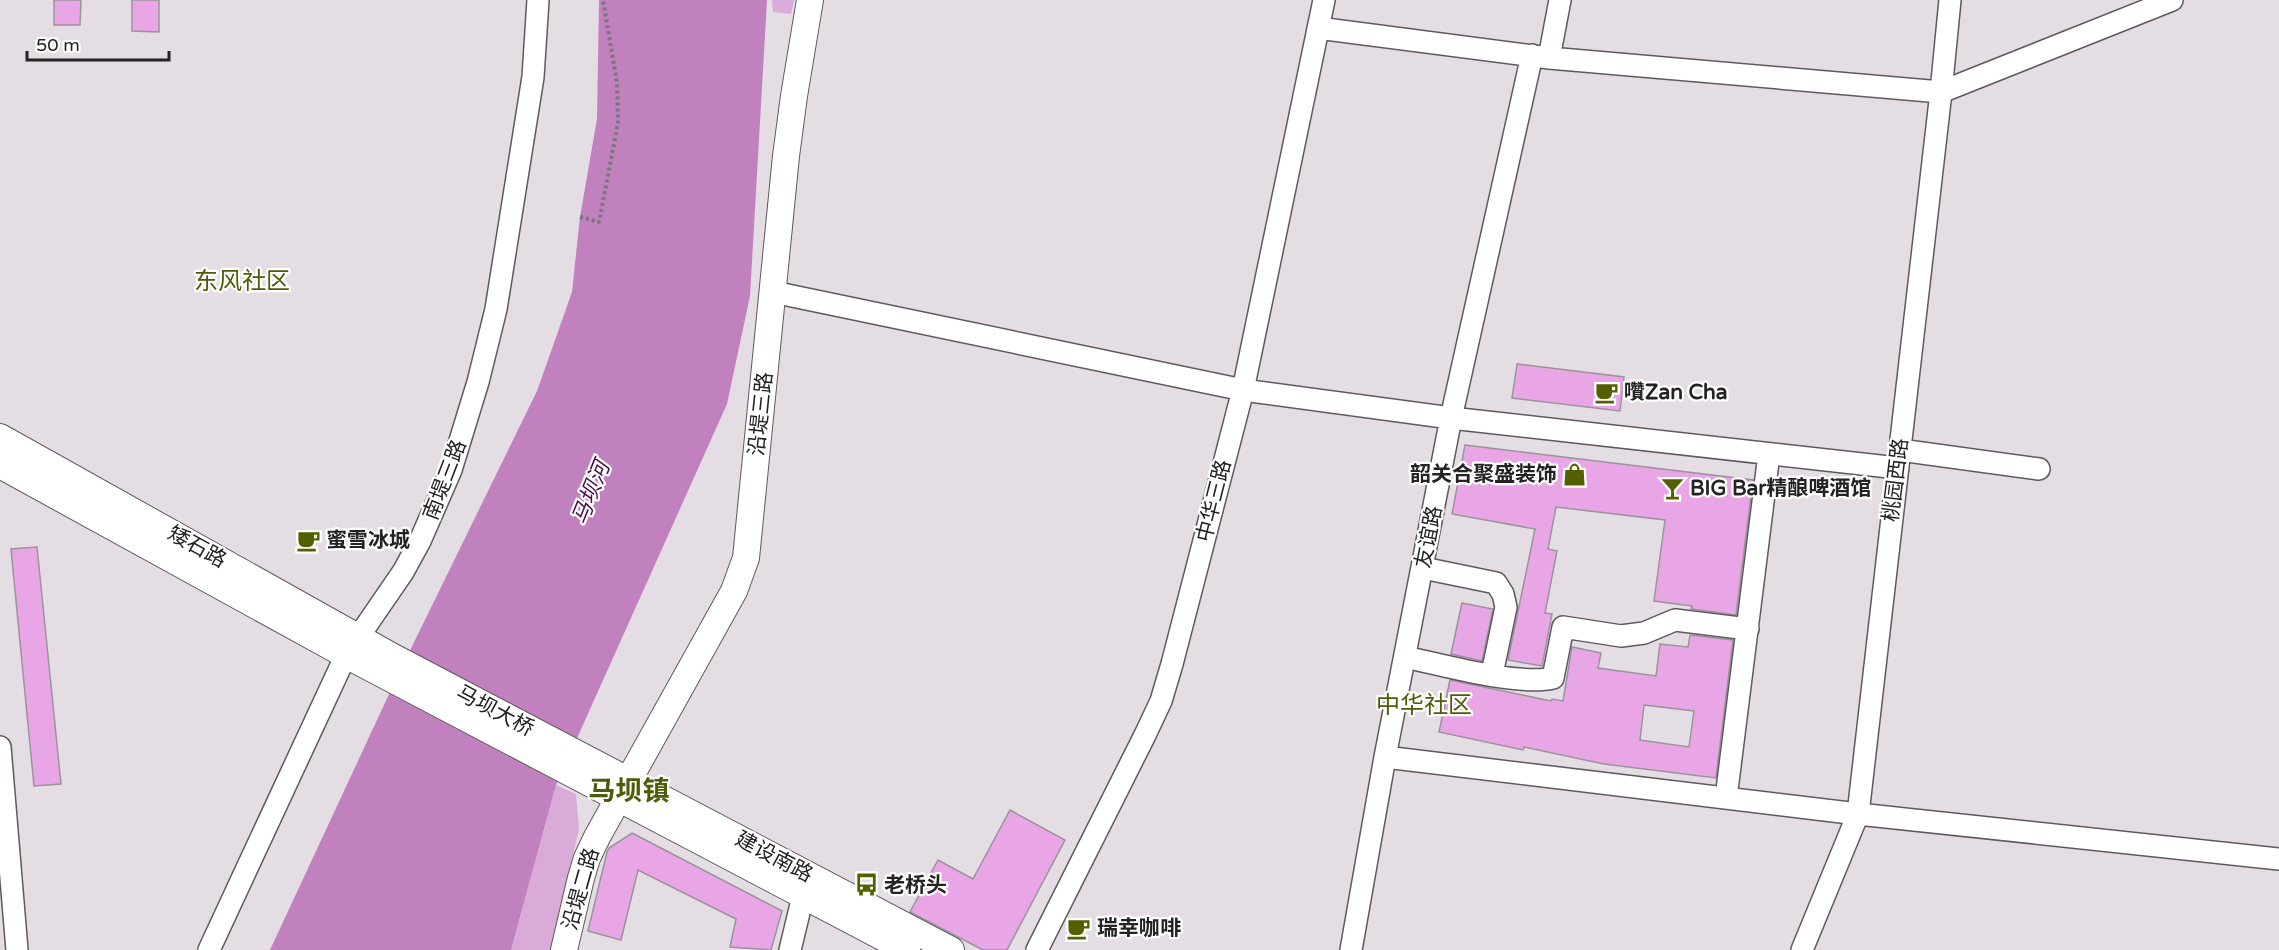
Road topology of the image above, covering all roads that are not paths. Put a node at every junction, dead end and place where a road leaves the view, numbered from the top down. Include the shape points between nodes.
1 (538, 0) edge
2 (810, 0) edge
3 (1324, 0) edge
4 (1560, 0) edge
5 (1950, 0) edge
6 (2172, 0) edge
7 (1318, 28) junction
8 (1541, 57) junction
9 (1941, 92) junction
10 (773, 292) junction
11 (1243, 390) junction
12 (1451, 418) junction
13 (0, 437) edge
14 (1769, 454) junction
15 (1899, 459) junction
16 (0, 465) edge
17 (2039, 469) dead end
18 (1423, 568) junction
19 (1748, 628) junction
20 (352, 646) junction
21 (1405, 657) junction
22 (391, 667) joint
23 (1492, 674) junction
24 (0, 747) edge
25 (1385, 757) junction
26 (592, 773) joint
27 (623, 789) junction
28 (1726, 798) junction
29 (1858, 814) junction
30 (2279, 859) edge
31 (802, 896) junction
32 (7, 922) edge
33 (17, 950) edge
34 (209, 950) edge
35 (564, 950) edge
36 (790, 950) edge
37 (907, 950) edge
38 (951, 950) edge
39 (1037, 950) edge
40 (1352, 950) edge
41 (1802, 950) edge

1 - 20 street, 南堤三路 via 533,77 496,309 471,405 451,470 420,541
2 - 10 main road, 沿堤三路 via 794,96
3 - 7 street, 中华三路
4 - 8 street, 友谊路
5 - 9 street, 桃园西路
6 - 9 street
7 - 8 street
7 - 11 street, 中华三路
8 - 9 street
8 - 12 street, 友谊路
9 - 15 street, 桃园西路
10 - 11 street
10 - 27 main road, 沿堤三路 via 749,537 740,578
11 - 12 street
11 - 39 street, 中华三路 via 1161,700
12 - 14 street
12 - 18 street, 友谊路
13 - 20 main road, 矮石路
14 - 15 street
14 - 19 street
15 - 17 street
15 - 29 street, 桃园西路
16 - 20 main road, 矮石路
18 - 21 street, 友谊路
18 - 23 street via 1496,583 1506,607
19 - 23 street via 1675,620 1644,633 1622,636 1563,627 1553,678 1538,681
19 - 28 street
20 - 22 main road, 矮石路
20 - 34 street, 南堤三路
21 - 23 street
21 - 25 street, 友谊路
22 - 26 main road, 马坝大桥
24 - 32 street
25 - 28 street
25 - 40 street, 友谊路
26 - 27 main road, 建设南路
27 - 31 main road, 建设南路
27 - 35 main road, 沿堤二路 via 587,858
27 - 38 main road, 建设南路
28 - 29 street
29 - 30 street
29 - 41 street, 桃园西路
31 - 36 street
31 - 37 main road, 建设南路
32 - 33 street

